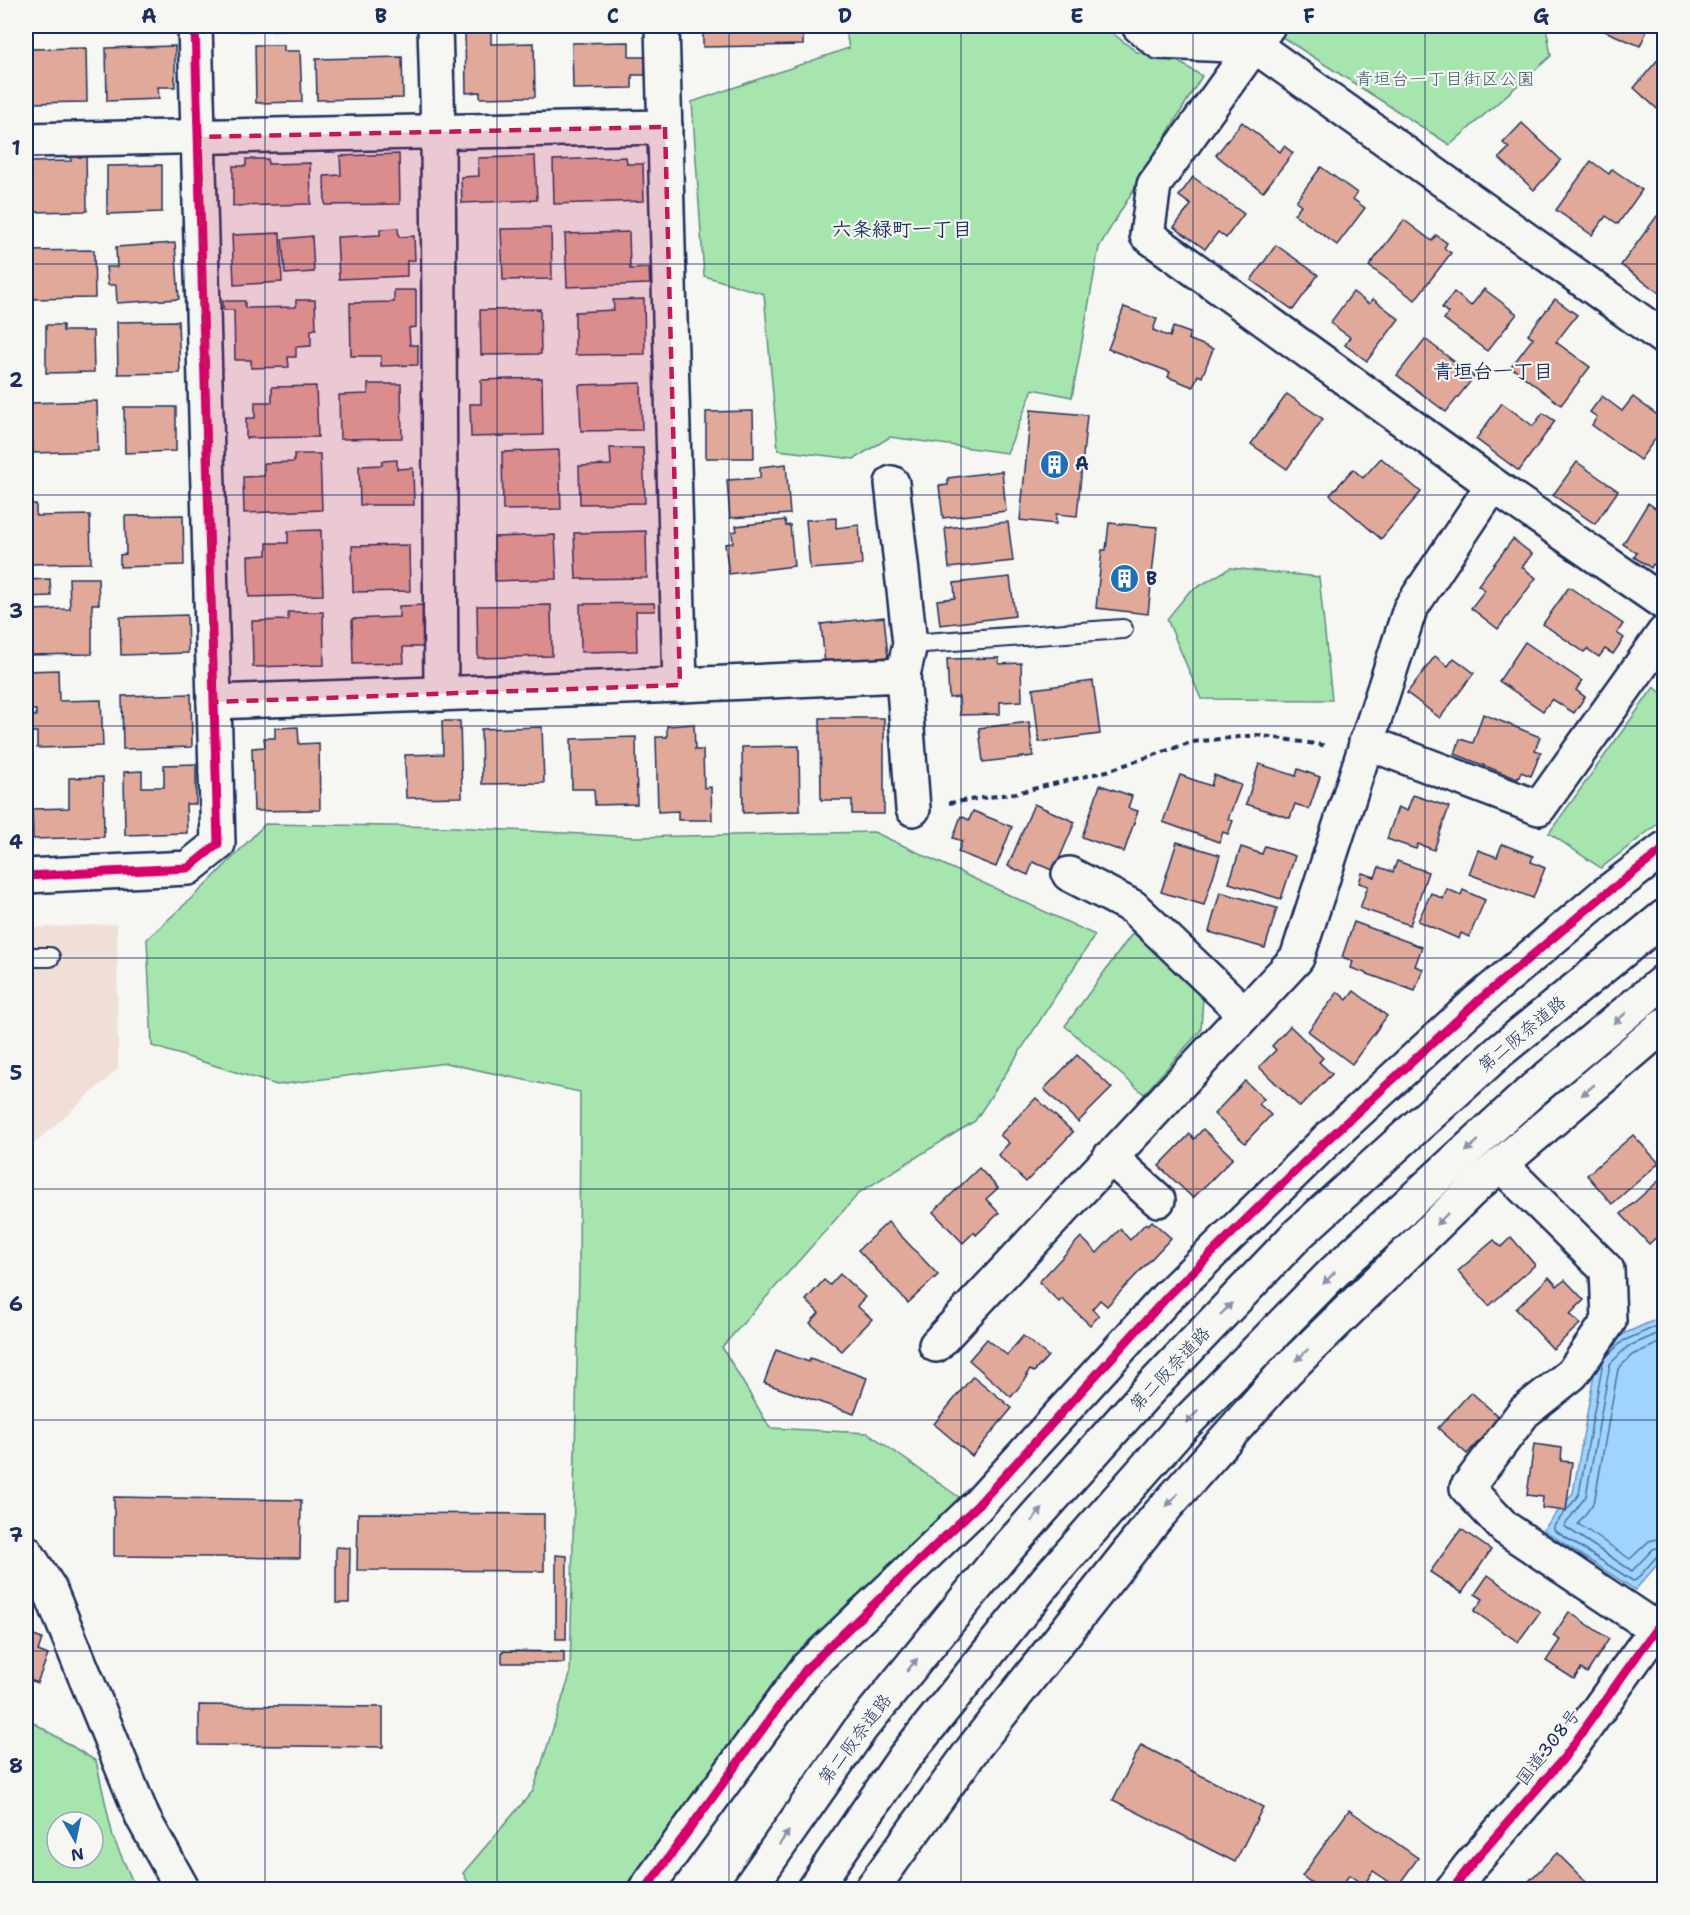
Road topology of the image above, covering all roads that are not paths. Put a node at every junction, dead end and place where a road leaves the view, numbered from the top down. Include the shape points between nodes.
1 (195, 26) edge
2 (435, 26) edge
3 (662, 26) edge
4 (1139, 26) edge
5 (1256, 32) edge
6 (664, 127) junction
7 (438, 131) junction
8 (199, 137) junction
9 (26, 140) edge
10 (1665, 338) edge
11 (892, 483) dead end
12 (1493, 485) junction
13 (1665, 603) edge
14 (1123, 629) dead end
15 (1665, 633) edge
16 (906, 660) junction
17 (680, 686) junction
18 (441, 694) junction
19 (214, 702) junction
20 (1351, 745) junction
21 (912, 809) road end
22 (1665, 849) edge
23 (1070, 874) dead end
24 (26, 876) edge
25 (1665, 917) edge
26 (26, 957) edge
27 (50, 957) dead end
28 (1665, 981) edge
29 (1245, 1014) junction
30 (1665, 1025) edge
31 (1110, 1157) junction
32 (1501, 1165) junction
33 (1158, 1200) dead end
34 (936, 1346) dead end
35 (26, 1552) edge
36 (1660, 1624) edge
37 (749, 1888) edge
38 (183, 1890) edge
39 (645, 1890) edge
40 (813, 1890) edge
41 (871, 1890) edge
42 (1452, 1890) edge

1 - 8 main road
2 - 7 main road
3 - 6 main road
4 - 5 main road via 1159,42
5 - 10 main road
5 - 12 main road via 1154,185 1147,235
6 - 7 main road
6 - 17 main road
7 - 8 main road
7 - 18 main road
8 - 9 main road
8 - 19 main road
11 - 16 main road
12 - 13 main road
12 - 20 main road via 1410,609
14 - 16 lane
15 - 20 main road via 1539,808
16 - 17 main road
16 - 21 main road
17 - 18 main road
18 - 19 main road
19 - 24 main road via 218,844 188,868
20 - 29 main road via 1363,757 1297,958
22 - 39 main road via 1604,895 1470,1009 1326,1140 1167,1297 977,1506 807,1668
23 - 29 main road via 1133,907
37 -> 25 main road, 第二阪奈道路 via 861,1728 1006,1550 1146,1393 1297,1235 1500,1051
26 - 27 lane
28 -> 40 main road via 1534,1089 1334,1272 1180,1429 1046,1581 904,1758
29 - 31 main road
30 -> 32 main road
31 - 33 main road
31 - 34 main road
32 - 36 main road via 1607,1270 1608,1321 1572,1374 1524,1412 1467,1488 1505,1528
32 -> 41 main road via 1286,1371 1156,1518 975,1746
35 - 38 main road via 49,1588 143,1818
36 - 42 main road, 国道308号 via 1563,1759

